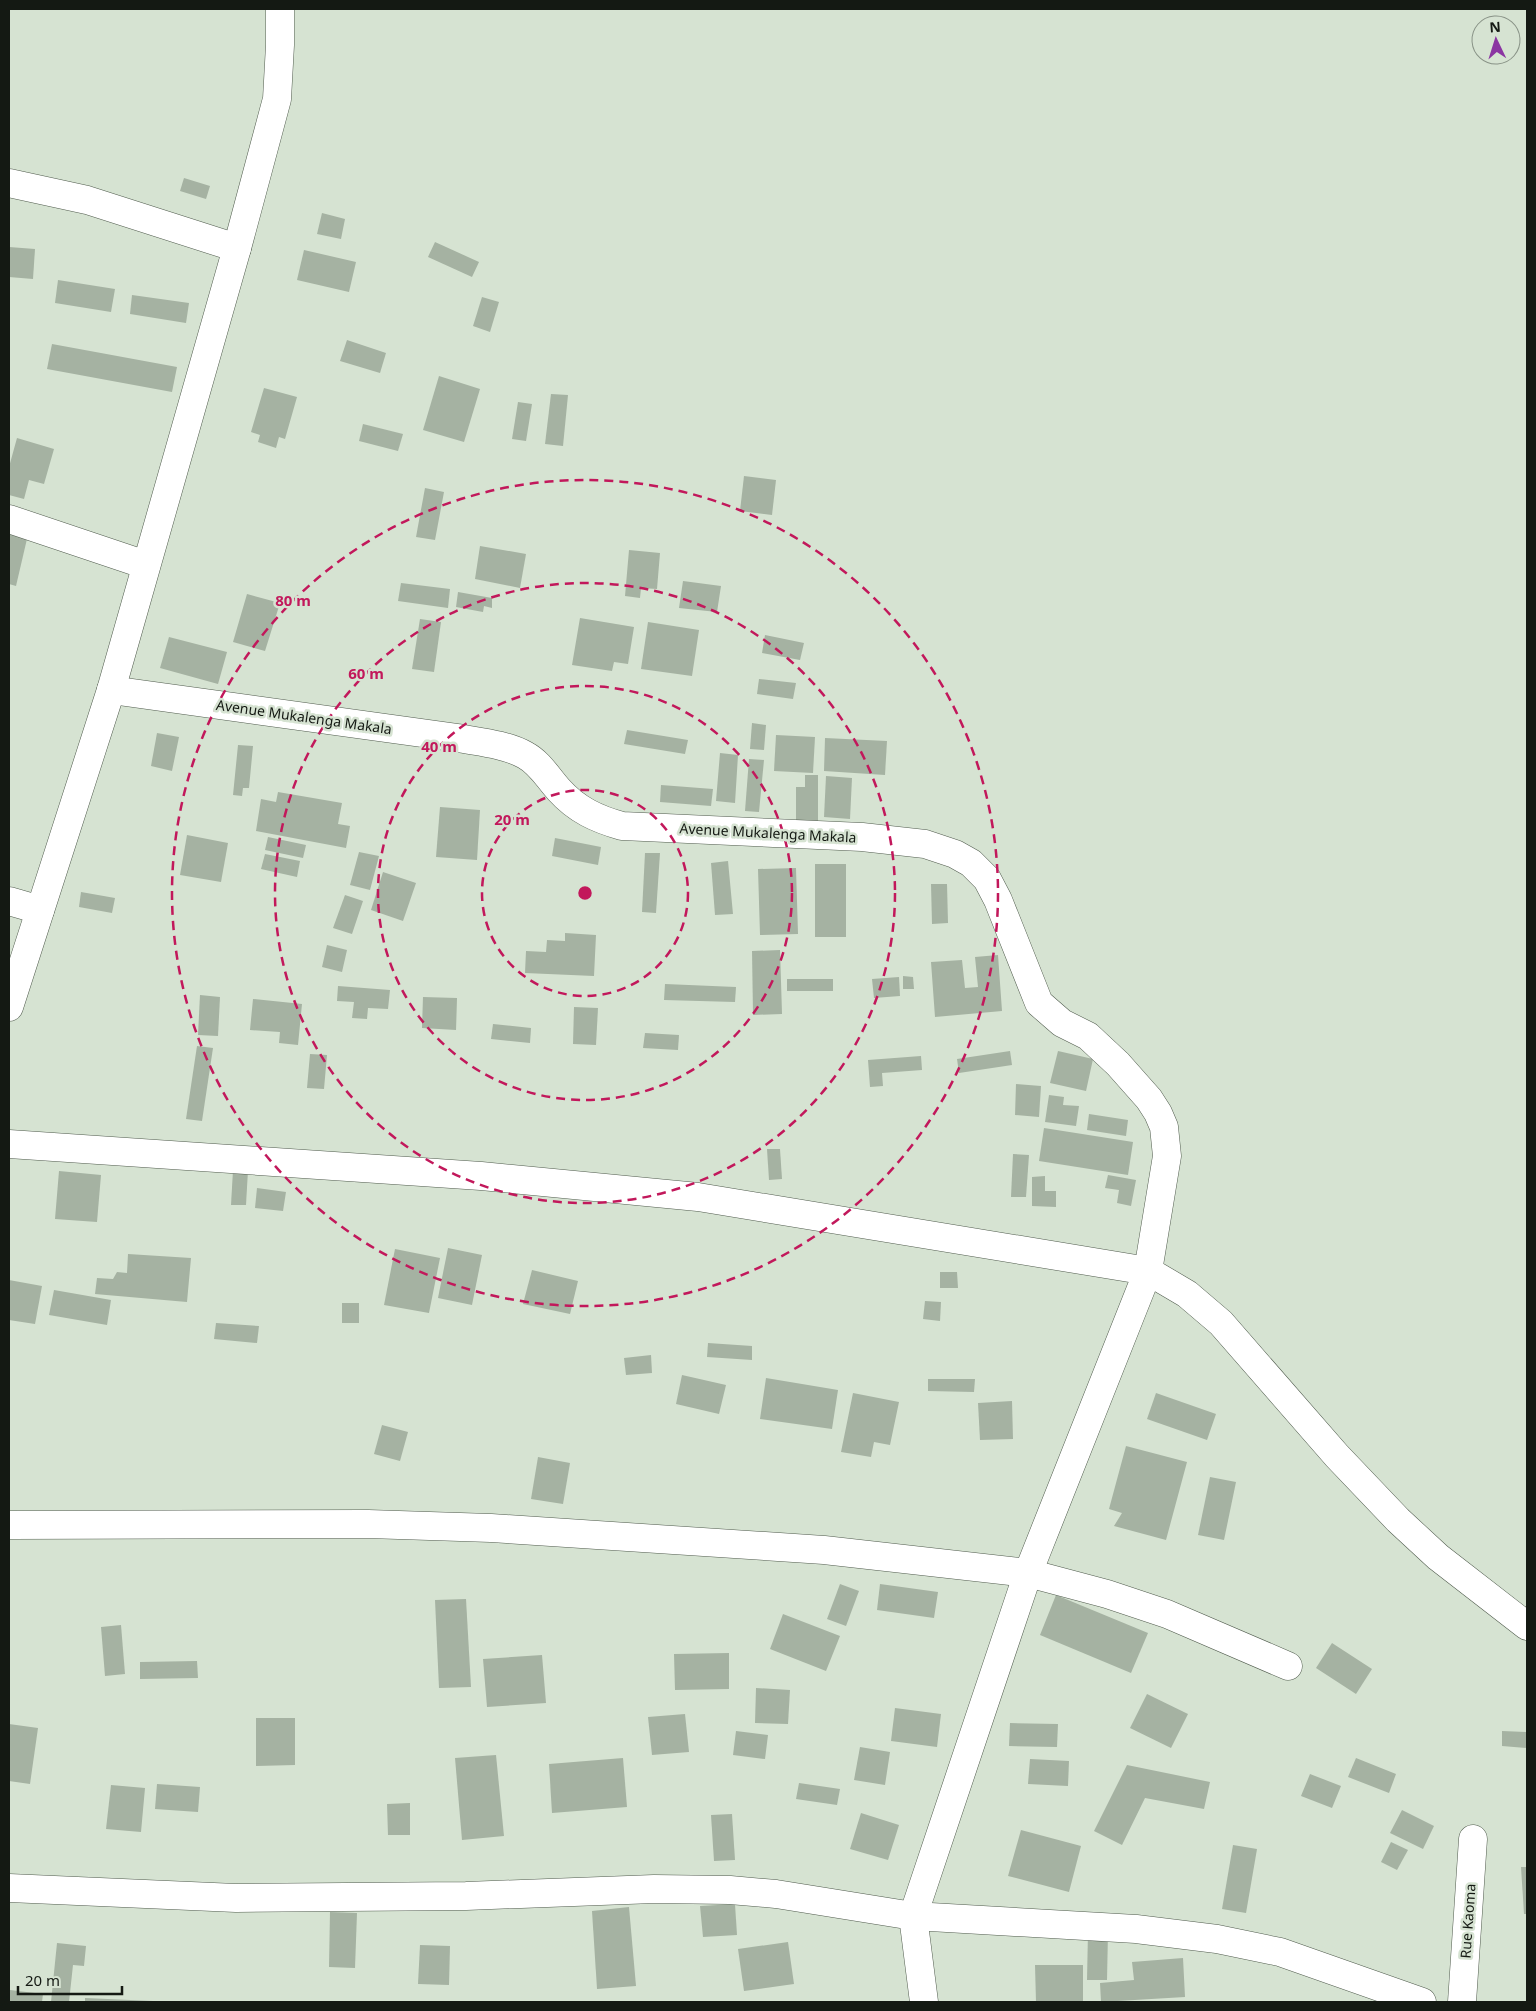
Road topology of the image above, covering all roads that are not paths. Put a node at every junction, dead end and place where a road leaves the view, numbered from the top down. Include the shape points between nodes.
1 (280, 9) edge
2 (9, 183) edge
3 (237, 248) junction
4 (9, 519) edge
5 (146, 565) junction
6 (111, 690) junction
7 (9, 901) edge
8 (40, 910) junction
9 (9, 1007) edge
10 (9, 1144) edge
11 (1148, 1271) junction
12 (9, 1525) edge
13 (1028, 1573) junction
14 (1527, 1626) edge
15 (1288, 1666) dead end
16 (1473, 1839) dead end
17 (9, 1888) edge
18 (914, 1916) junction
19 (924, 2002) edge
20 (1422, 2002) edge
21 (1462, 2002) edge

1 - 3 street via 277,99
2 - 3 street via 87,200
3 - 5 street
4 - 5 street
5 - 6 street
6 - 8 street
6 - 11 street, Avenue Mukalenga Makala via 458,738 508,748 538,764 573,803 595,818 622,826 862,837 925,844 963,858 987,879 1039,1003 1062,1023 1088,1036 1101,1048 1158,1113 1164,1127 1167,1156
7 - 8 street
8 - 9 street
10 - 11 street via 481,1176 698,1197
11 - 13 street, Avenue Mukalenga Makala
11 - 14 street via 1187,1294 1221,1323 1337,1456 1398,1520 1438,1557
12 - 13 street via 240,1523 491,1528 824,1550
13 - 15 street via 1167,1614
13 - 18 street, Avenue Mukalenga Makala
16 - 21 street, Rue Kaoma
17 - 18 street via 274,1898 730,1890 785,1895
18 - 19 street
18 - 20 street via 1136,1929 1217,1939 1280,1952

